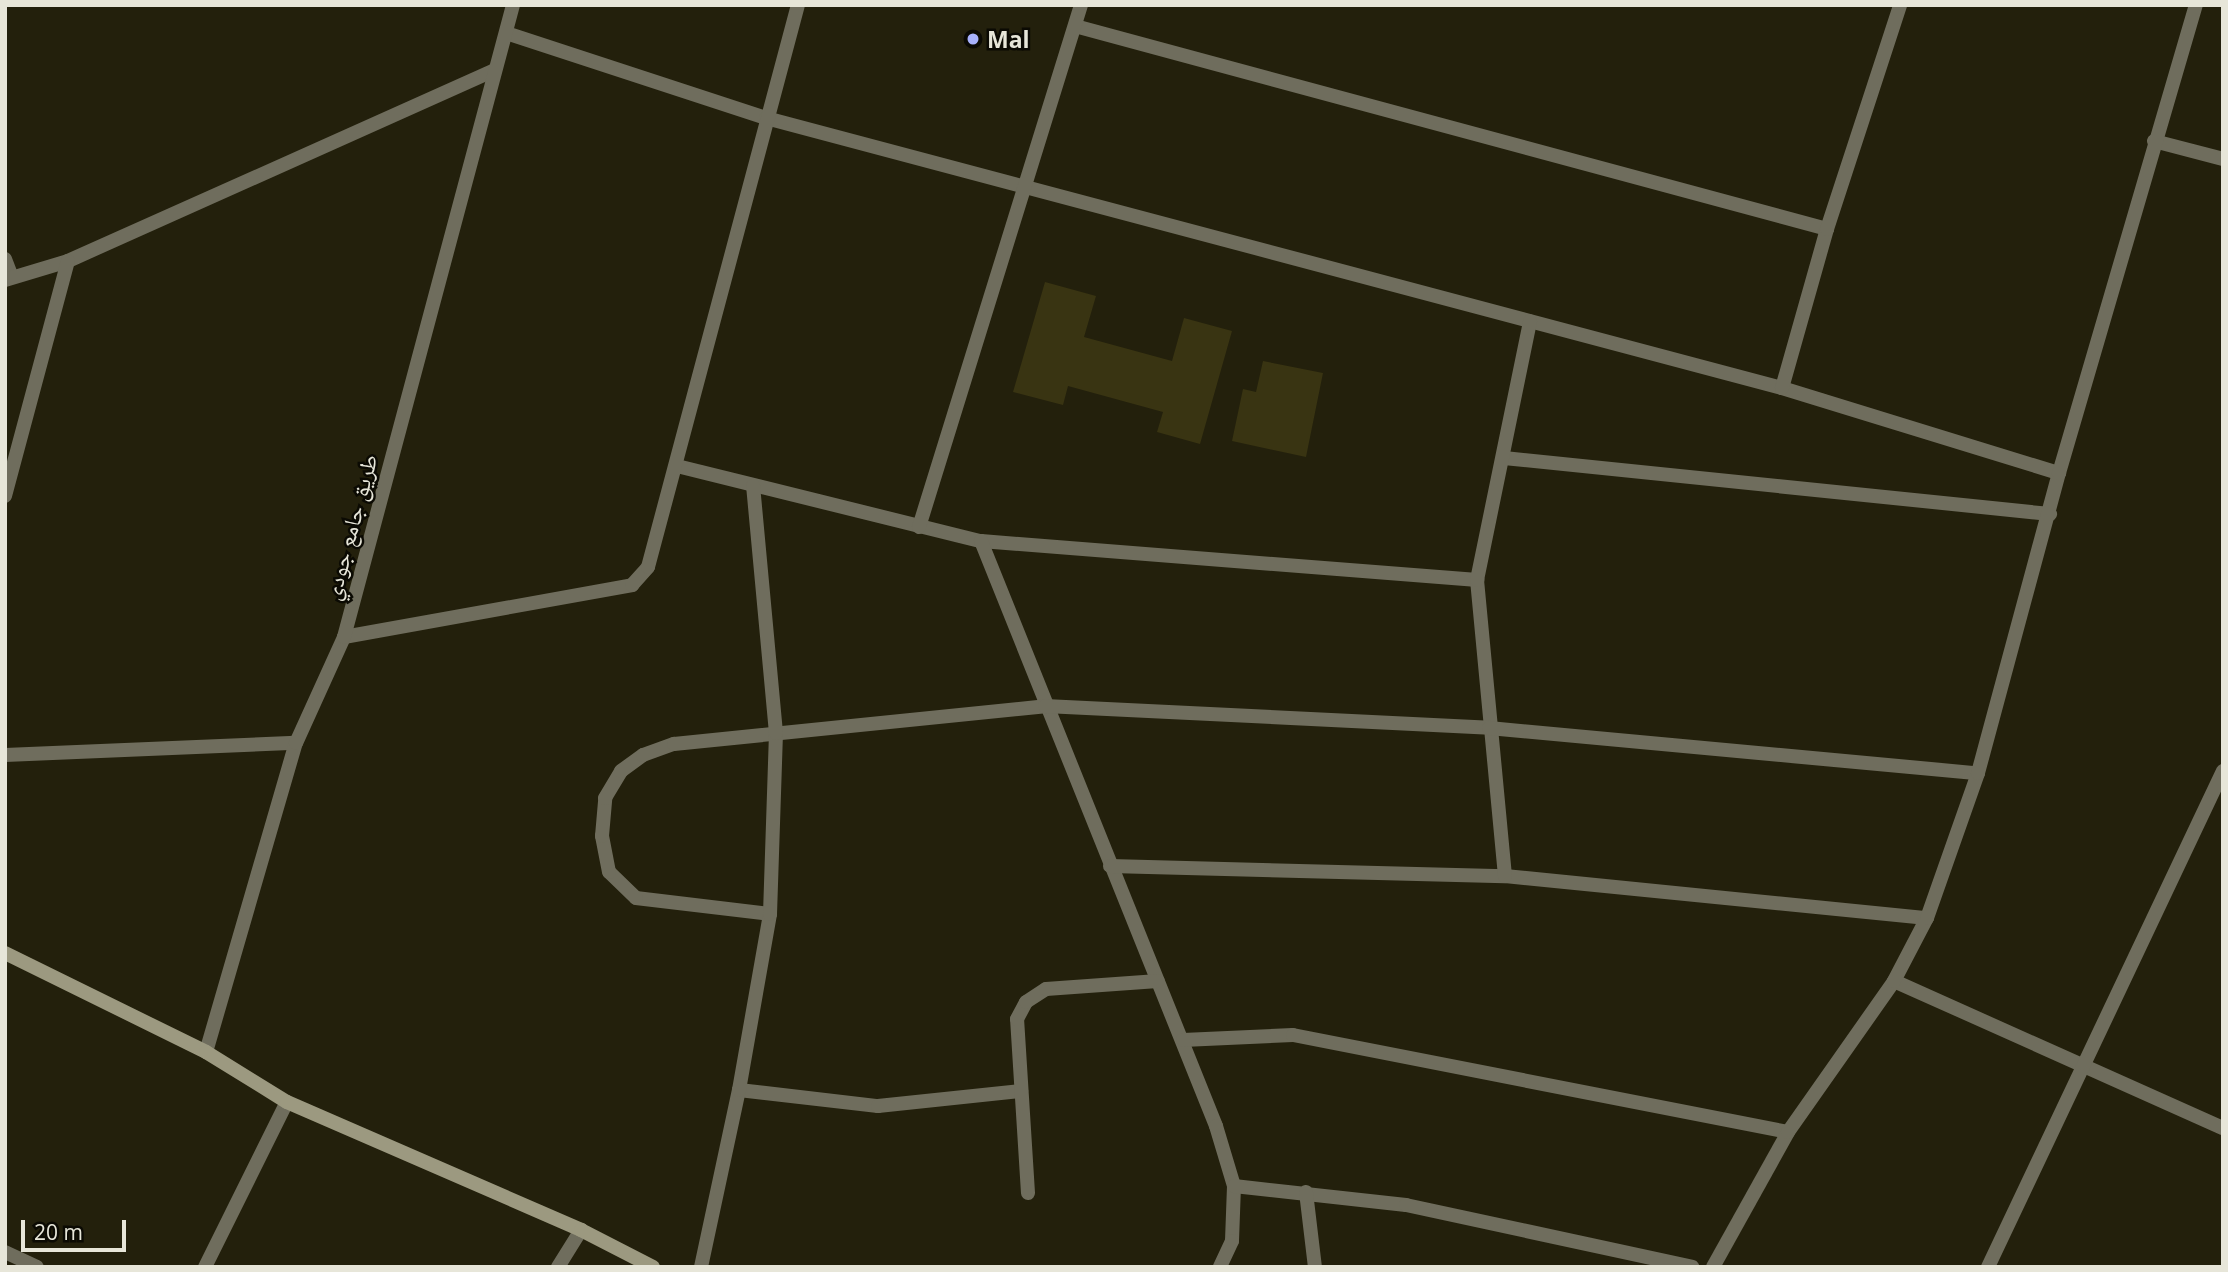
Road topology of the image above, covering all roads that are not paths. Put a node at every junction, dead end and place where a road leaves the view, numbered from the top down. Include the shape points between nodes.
1 (513, 5) edge
2 (799, 5) edge
3 (1081, 5) edge
4 (1900, 5) edge
5 (2196, 5) edge
6 (1075, 26) junction
7 (506, 33) junction
8 (493, 71) junction
9 (766, 118) junction
10 (2154, 141) junction
11 (2223, 159) edge
12 (1026, 186) junction
13 (1827, 229) junction
14 (5, 259) edge
15 (68, 261) junction
16 (9, 278) edge
17 (1530, 321) junction
18 (1782, 388) junction
19 (1504, 458) junction
20 (677, 466) junction
21 (2059, 473) junction
22 (753, 485) junction
23 (5, 496) edge
24 (2050, 514) junction
25 (919, 527) junction
26 (981, 541) junction
27 (1477, 580) junction
28 (345, 637) junction
29 (1045, 706) junction
30 (1489, 728) junction
31 (776, 733) junction
32 (296, 743) junction
33 (5, 755) edge
34 (2223, 771) edge
35 (1978, 773) junction
36 (1110, 866) junction
37 (1506, 876) junction
38 (770, 914) junction
39 (1927, 918) junction
40 (5, 953) edge
41 (1157, 981) junction
42 (1894, 981) junction
43 (1183, 1040) junction
44 (206, 1052) junction
45 (2085, 1065) junction
46 (739, 1090) junction
47 (1021, 1091) junction
48 (287, 1102) junction
49 (2223, 1128) edge
50 (1788, 1132) junction
51 (1234, 1186) junction
52 (1306, 1192) junction
53 (1028, 1193) dead end
54 (582, 1230) junction
55 (5, 1252) edge
56 (37, 1267) edge
57 (205, 1267) edge
58 (558, 1267) edge
59 (653, 1267) edge
60 (701, 1267) edge
61 (1220, 1267) edge
62 (1315, 1267) edge
63 (1692, 1267) edge
64 (1713, 1267) edge
65 (1988, 1267) edge

1 - 7 street, طريق جامع جودي
2 - 9 street
3 - 6 street
4 - 13 street
5 - 10 street
6 - 12 street
6 - 13 street
7 - 8 street, طريق جامع جودي
7 - 9 street
8 - 15 street
8 - 28 street, طريق جامع جودي
9 - 12 street
9 - 20 street
10 - 11 street
10 - 21 street
12 - 17 street
12 - 25 street
13 - 18 street
14 - 16 street
15 - 16 street
15 - 23 street
17 - 18 street
17 - 19 street
18 - 21 street
19 - 24 street
19 - 27 street
20 - 22 street
20 - 28 street via 659,539 648,568 632,585
21 - 24 street
22 - 25 street
22 - 31 street
24 - 35 street
25 - 26 street
26 - 27 street
26 - 29 street
27 - 30 street
28 - 32 street, طريق جامع جودي
29 - 30 street
29 - 31 street
29 - 36 street
30 - 35 street
30 - 37 street
31 - 38 street
31 - 38 street via 674,744 643,755 621,771 605,798 602,836 609,872 636,898
32 - 33 street
32 - 44 street, طريق جامع جودي
34 - 45 street
35 - 39 street
36 - 37 street
36 - 41 street
37 - 39 street
38 - 46 street
39 - 42 street
40 - 44 main road
41 - 43 street
41 - 47 street via 1046,989 1026,1002 1017,1019
42 - 45 street
42 - 50 street
43 - 50 street via 1293,1035
43 - 51 street
44 - 48 main road
45 - 49 street
45 - 65 street
46 - 47 street via 878,1106
46 - 60 street
47 - 53 street
48 - 54 main road
48 - 57 street
50 - 64 street
51 - 52 street
51 - 61 street via 1232,1241
52 - 62 street
52 - 63 street via 1406,1205
54 - 58 street
54 - 59 main road
55 - 56 street

